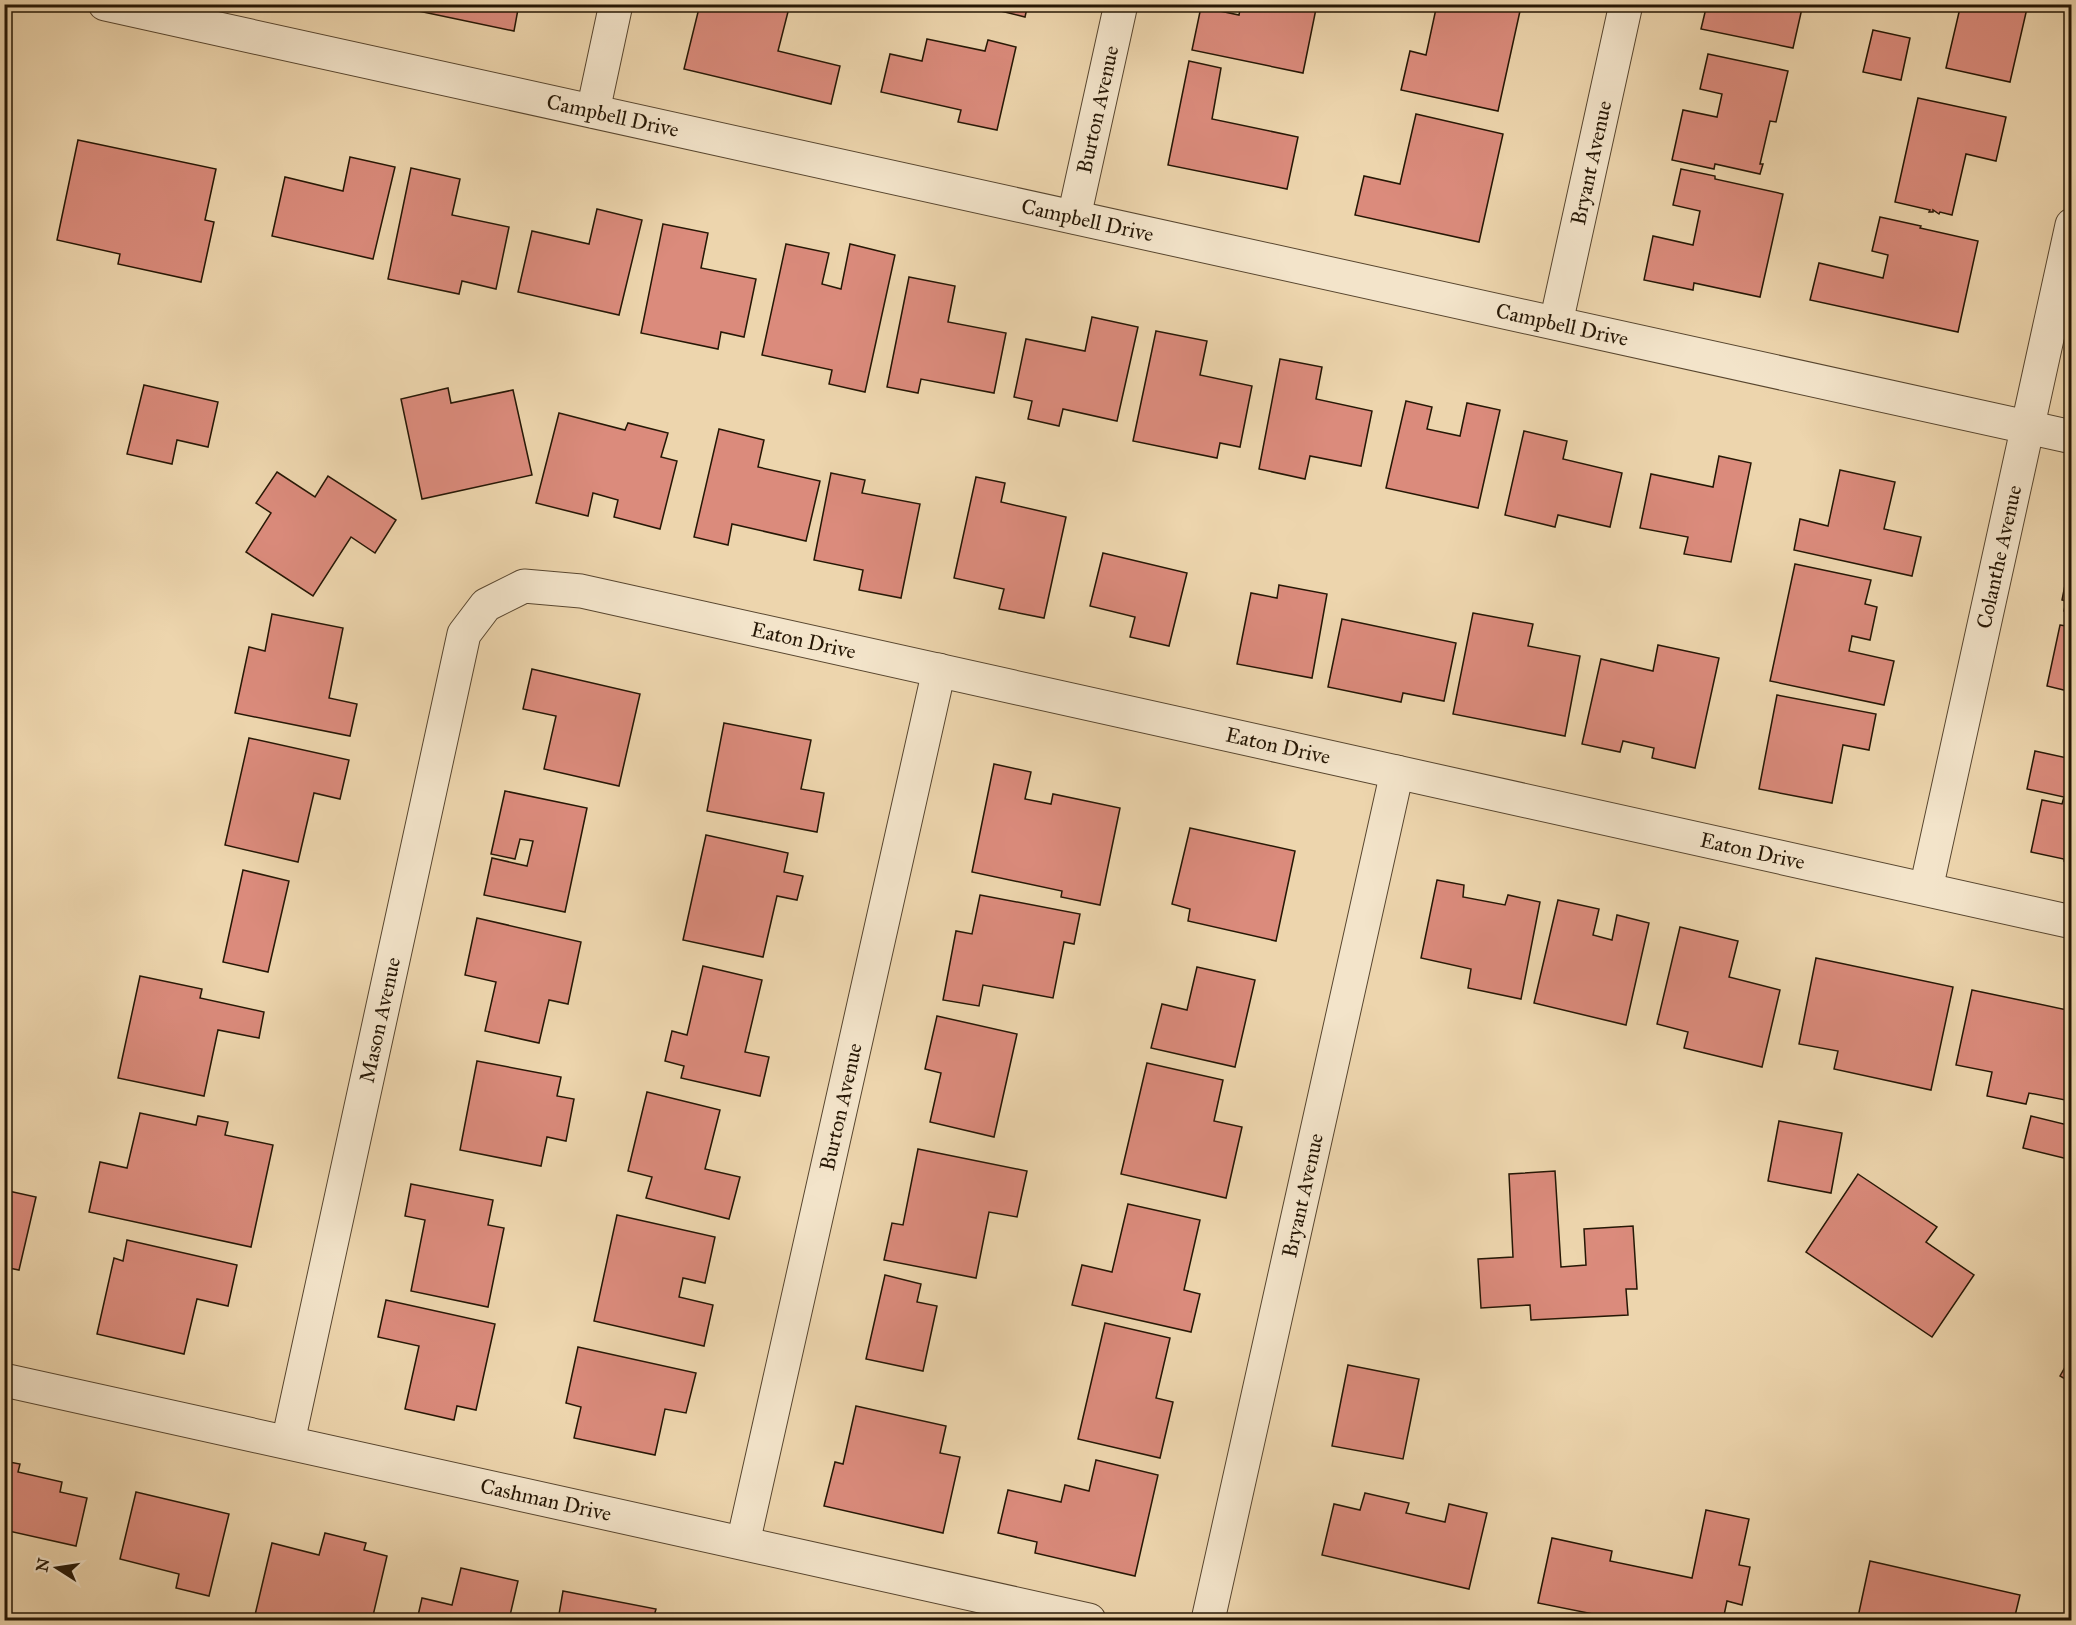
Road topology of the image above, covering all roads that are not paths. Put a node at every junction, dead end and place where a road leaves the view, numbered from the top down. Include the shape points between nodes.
1 (105, 4) edge
2 (616, 4) edge
3 (1121, 4) edge
4 (1626, 4) edge
5 (593, 111) junction
6 (1074, 217) junction
7 (2072, 225) edge
8 (1556, 323) junction
9 (2027, 427) junction
10 (2072, 437) edge
11 (486, 605) joint
12 (939, 670) junction
13 (1397, 772) junction
14 (1926, 889) junction
15 (2072, 922) edge
16 (4, 1380) edge
17 (288, 1442) junction
18 (744, 1544) junction
19 (1050, 1616) edge
20 (1089, 1620) edge
21 (1208, 1620) edge

1 - 5 street, Campbell Drive
2 - 5 street
3 - 6 street, Burton Avenue
4 - 8 street, Bryant Avenue
5 - 6 street, Campbell Drive
6 - 8 street, Campbell Drive
7 - 9 street, Colanthe Avenue
8 - 9 street, Campbell Drive
9 - 10 street, Campbell Drive
9 - 14 street, Colanthe Avenue
11 - 12 street, Eaton Drive via 524,586 581,591
11 - 17 street, Mason Avenue via 464,634
12 - 13 street, Eaton Drive
12 - 18 street, Burton Avenue
13 - 14 street, Eaton Drive
13 - 21 street, Bryant Avenue
14 - 15 street, Eaton Drive
16 - 17 street, Cashman Drive
17 - 18 street, Cashman Drive
18 - 19 street, Cashman Drive
19 - 20 street, Cashman Drive

